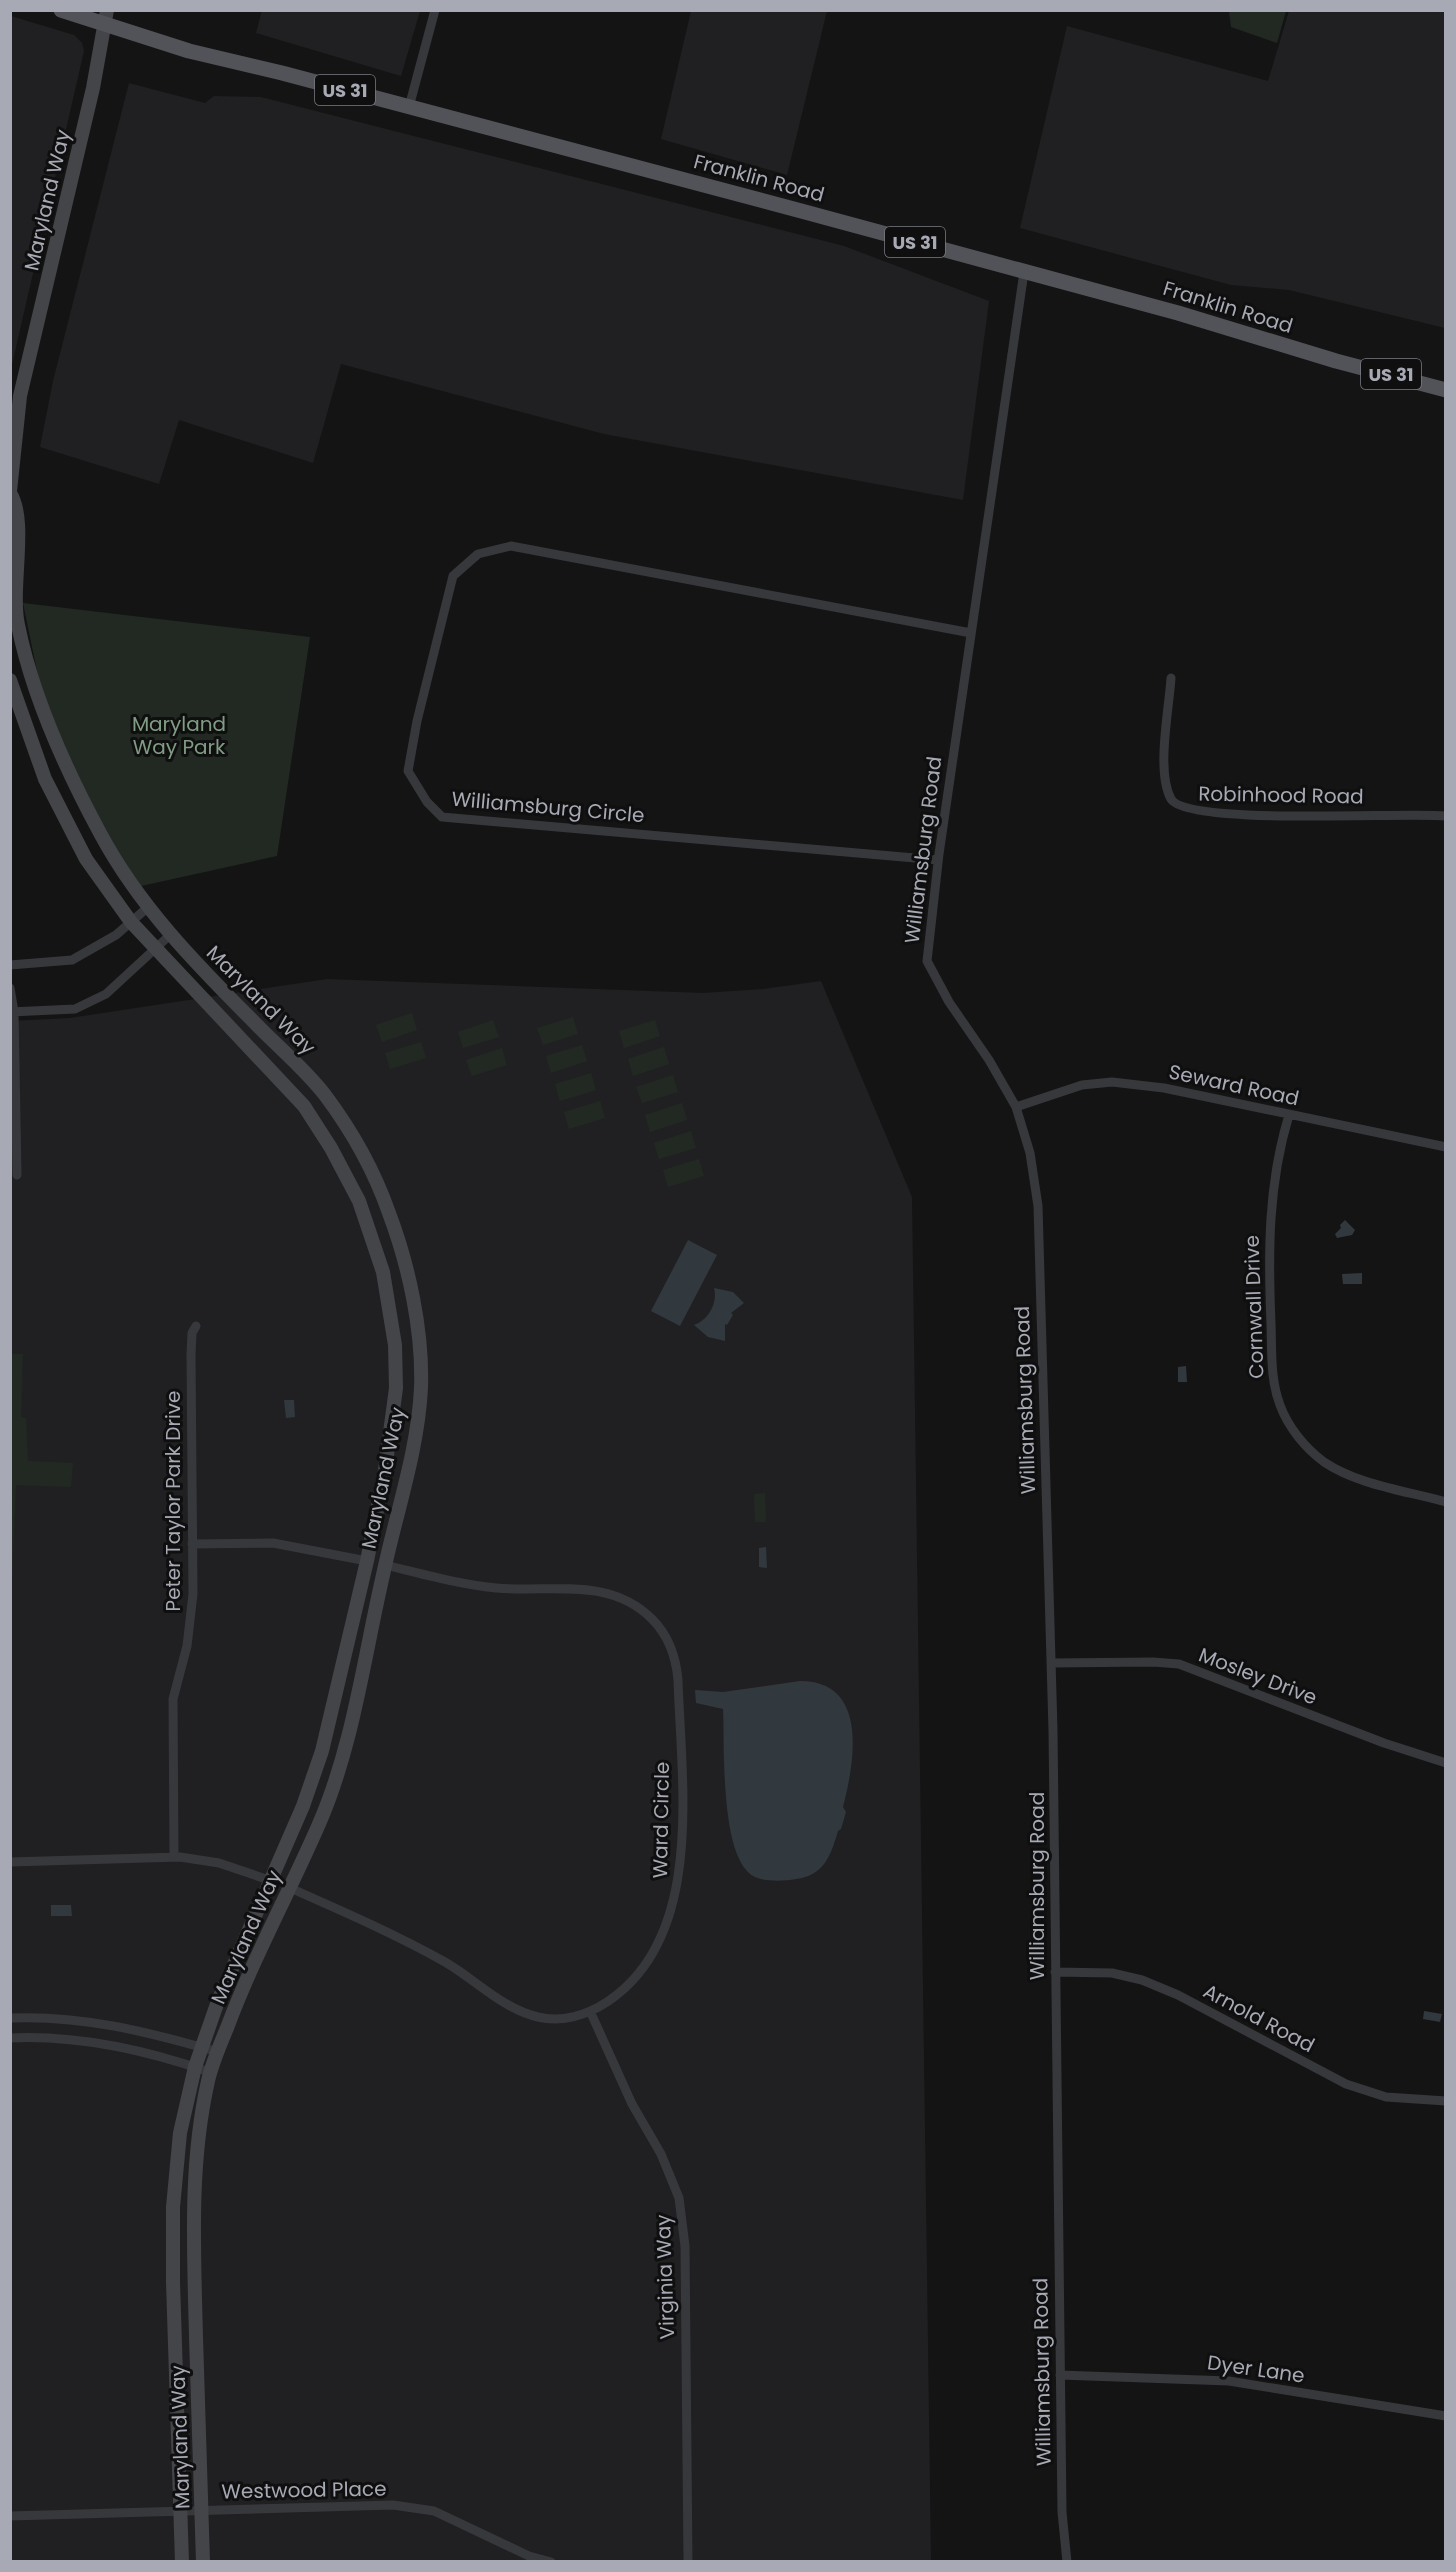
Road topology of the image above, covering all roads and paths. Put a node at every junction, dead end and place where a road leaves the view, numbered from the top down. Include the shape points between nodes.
1 (61, 10) edge
2 (435, 10) edge
3 (107, 17) edge
4 (409, 106) junction
5 (1024, 272) junction
6 (1446, 390) edge
7 (10, 492) edge
8 (971, 633) junction
9 (1171, 678) dead end
10 (10, 680) edge
11 (38, 690) junction
12 (15, 698) junction
13 (1446, 816) edge
14 (939, 860) junction
15 (147, 908) junction
16 (131, 922) junction
17 (170, 935) junction
18 (154, 949) junction
19 (10, 965) edge
20 (10, 988) edge
21 (12, 1012) edge
22 (309, 1077) junction
23 (290, 1092) junction
24 (1016, 1107) junction
25 (1289, 1115) junction
26 (1446, 1147) edge
27 (368, 1163) junction
28 (345, 1174) junction
29 (17, 1175) dead end
30 (196, 1326) dead end
31 (396, 1388) junction
32 (421, 1389) junction
33 (1446, 1502) edge
34 (192, 1544) junction
35 (367, 1561) junction
36 (385, 1565) junction
37 (1051, 1662) junction
38 (1446, 1763) edge
39 (174, 1857) junction
40 (10, 1862) edge
41 (269, 1880) junction
42 (290, 1888) junction
43 (1055, 1972) junction
44 (590, 2011) junction
45 (10, 2018) edge
46 (10, 2038) edge
47 (203, 2048) junction
48 (218, 2052) junction
49 (195, 2067) junction
50 (210, 2072) junction
51 (1446, 2101) edge
52 (174, 2319) junction
53 (196, 2337) junction
54 (1060, 2375) junction
55 (1446, 2416) edge
56 (201, 2510) junction
57 (180, 2511) junction
58 (10, 2516) edge
59 (182, 2562) edge
60 (203, 2562) edge
61 (551, 2562) edge
62 (688, 2562) edge
63 (1067, 2562) edge

1 - 3 main road, Franklin Road / US 31
2 - 4 street
3 - 4 main road, Franklin Road / US 31 via 189,51
3 - 7 main road, Maryland Way via 20,396
4 - 5 main road, Franklin Road / US 31
5 - 6 main road, Franklin Road / US 31
5 - 8 street, Williamsburg Road
7 - 11 main road, Maryland Way via 19,506 14,586 17,620
8 - 14 street, Williamsburg Road
8 - 14 street, Williamsburg Circle via 511,546 478,554 453,576 408,771 427,802 442,817
9 - 13 street, Robinhood Road via 1163,781 1173,802 1188,810 1254,815
10 - 12 main road, Maryland Way
11 - 12 main road
11 - 15 main road, Maryland Way via 68,772 108,849
12 - 16 main road, Maryland Way via 45,779 86,859
14 - 24 street, Williamsburg Road via 927,961
15 - 16 street
15 - 17 main road, Maryland Way
16 - 18 main road, Maryland Way
16 - 19 street via 72,960
17 - 18 street
17 - 22 main road, Maryland Way
18 - 21 street via 106,994 75,1009
18 - 23 main road, Maryland Way
20 - 21 street
21 - 29 street
22 - 23 main road
22 - 27 main road, Maryland Way
23 - 28 main road, Maryland Way
24 - 25 street, Seward Road via 1082,1084 1112,1082 1164,1088
24 - 37 street, Williamsburg Road via 1030,1153 1038,1206
25 - 26 street, Seward Road
25 - 33 street, Cornwall Drive via 1276,1170 1269,1234 1273,1372 1280,1406 1294,1432 1336,1469
27 - 28 main road
27 - 32 main road, Maryland Way via 388,1210 405,1267 416,1325
28 - 31 main road, Maryland Way via 359,1201 383,1272 395,1345
30 - 34 street, Peter Taylor Park Drive via 191,1354
31 - 32 main road
31 - 35 main road, Maryland Way via 386,1470
32 - 36 main road, Maryland Way via 407,1478
34 - 35 street via 273,1542
34 - 39 street, Peter Taylor Park Drive via 193,1594 187,1646 173,1699
35 - 36 main road
35 - 41 main road, Maryland Way via 322,1751 303,1806
36 - 42 main road, Maryland Way via 340,1768
36 - 44 street, Ward Circle via 495,1588 604,1591 626,1599 646,1613 669,1642 677,1670 679,1714 682,1849 676,1894 644,1965 620,1992
37 - 38 street, Mosley Drive via 1179,1664
37 - 43 street, Williamsburg Road
39 - 40 street
39 - 41 street via 219,1863
41 - 42 main road
41 - 47 main road, Maryland Way via 226,1981
42 - 44 street, Ward Circle via 442,1961 518,2010 553,2019
42 - 48 main road, Maryland Way via 248,1976
43 - 51 street, Arnold Road via 1112,1973 1142,1980 1346,2084 1386,2097
43 - 54 street, Williamsburg Road
44 - 62 street, Virginia Way via 679,2198 685,2246
45 - 47 street via 82,2019 154,2032
46 - 49 street via 79,2041
47 - 48 street
47 - 49 main road, Maryland Way
48 - 50 main road, Maryland Way
49 - 50 street
49 - 52 main road, Maryland Way via 180,2133 173,2207
50 - 53 main road, Maryland Way via 197,2134
52 - 53 main road
52 - 57 main road, Maryland Way
53 - 56 main road, Maryland Way
54 - 55 street, Dyer Lane via 1229,2381
54 - 63 street, Williamsburg Road via 1062,2512
56 - 57 street, Westwood Place
56 - 60 main road, Maryland Way
56 - 61 street, Westwood Place via 393,2505 434,2511 529,2556
57 - 58 street, Westwood Place
57 - 59 main road, Maryland Way

